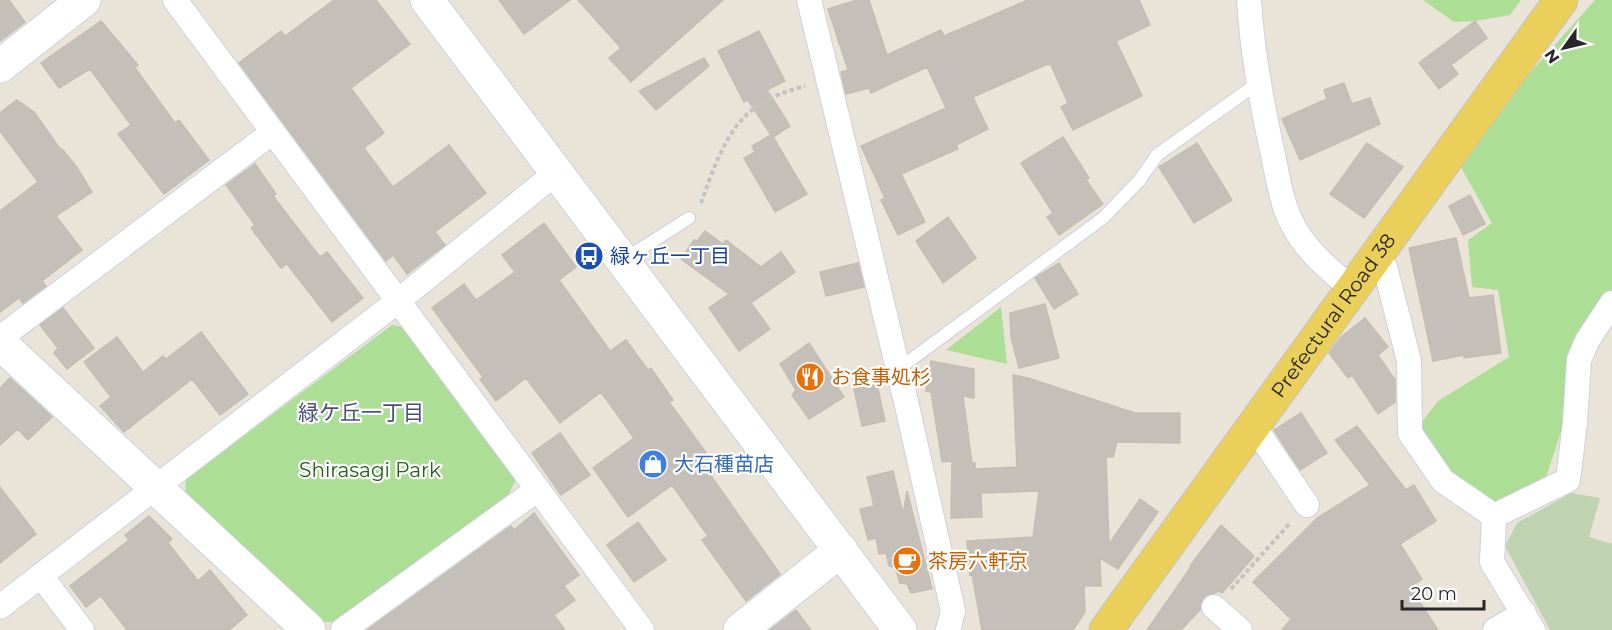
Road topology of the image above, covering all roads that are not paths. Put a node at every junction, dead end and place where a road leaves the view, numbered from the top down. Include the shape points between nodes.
1 (84, 0) edge
2 (175, 0) edge
3 (428, 0) edge
4 (809, 0) edge
5 (1249, 0) edge
6 (1561, 0) edge
7 (0, 66) edge
8 (1258, 83) junction
9 (273, 132) junction
10 (557, 172) junction
11 (689, 218) road end
12 (1374, 259) junction
13 (622, 260) junction
14 (1352, 288) junction
15 (398, 301) junction
16 (1612, 303) edge
17 (0, 338) edge
18 (0, 343) edge
19 (897, 370) junction
20 (1253, 425) junction
21 (155, 488) junction
22 (538, 489) junction
23 (1307, 505) road end
24 (1494, 516) junction
25 (841, 550) junction
26 (41, 576) junction
27 (0, 607) edge
28 (1214, 607) road end
29 (1529, 622) edge
30 (82, 630) edge
31 (309, 630) edge
32 (343, 630) edge
33 (642, 630) edge
34 (740, 630) edge
35 (900, 630) edge
36 (948, 630) edge
37 (1106, 630) edge
38 (1240, 630) edge
39 (1495, 630) edge

1 - 7 street
2 - 9 street
3 - 10 street
4 - 19 street
5 - 8 street
6 - 12 main road, Prefectural Road 38
8 - 14 street via 1284,208 1313,252
8 - 19 lane via 1157,155 1139,181 1103,218
9 - 15 street
9 - 17 street
10 - 13 street
10 - 15 street
11 - 13 lane
12 - 14 main road, Prefectural Road 38
12 - 24 street via 1385,267 1409,361 1410,433 1443,481
13 - 25 street
14 - 20 main road, Prefectural Road 38
15 - 21 street
15 - 22 street
16 - 24 street via 1587,340 1579,360 1568,480
18 - 21 street
19 - 36 street via 953,611
20 - 23 street
20 - 37 main road, Prefectural Road 38
21 - 26 street
21 - 31 street
22 - 32 street
22 - 33 street
24 - 29 street via 1492,562
25 - 34 street
25 - 35 street
26 - 27 street
26 - 30 street
28 - 38 street
29 - 39 street

